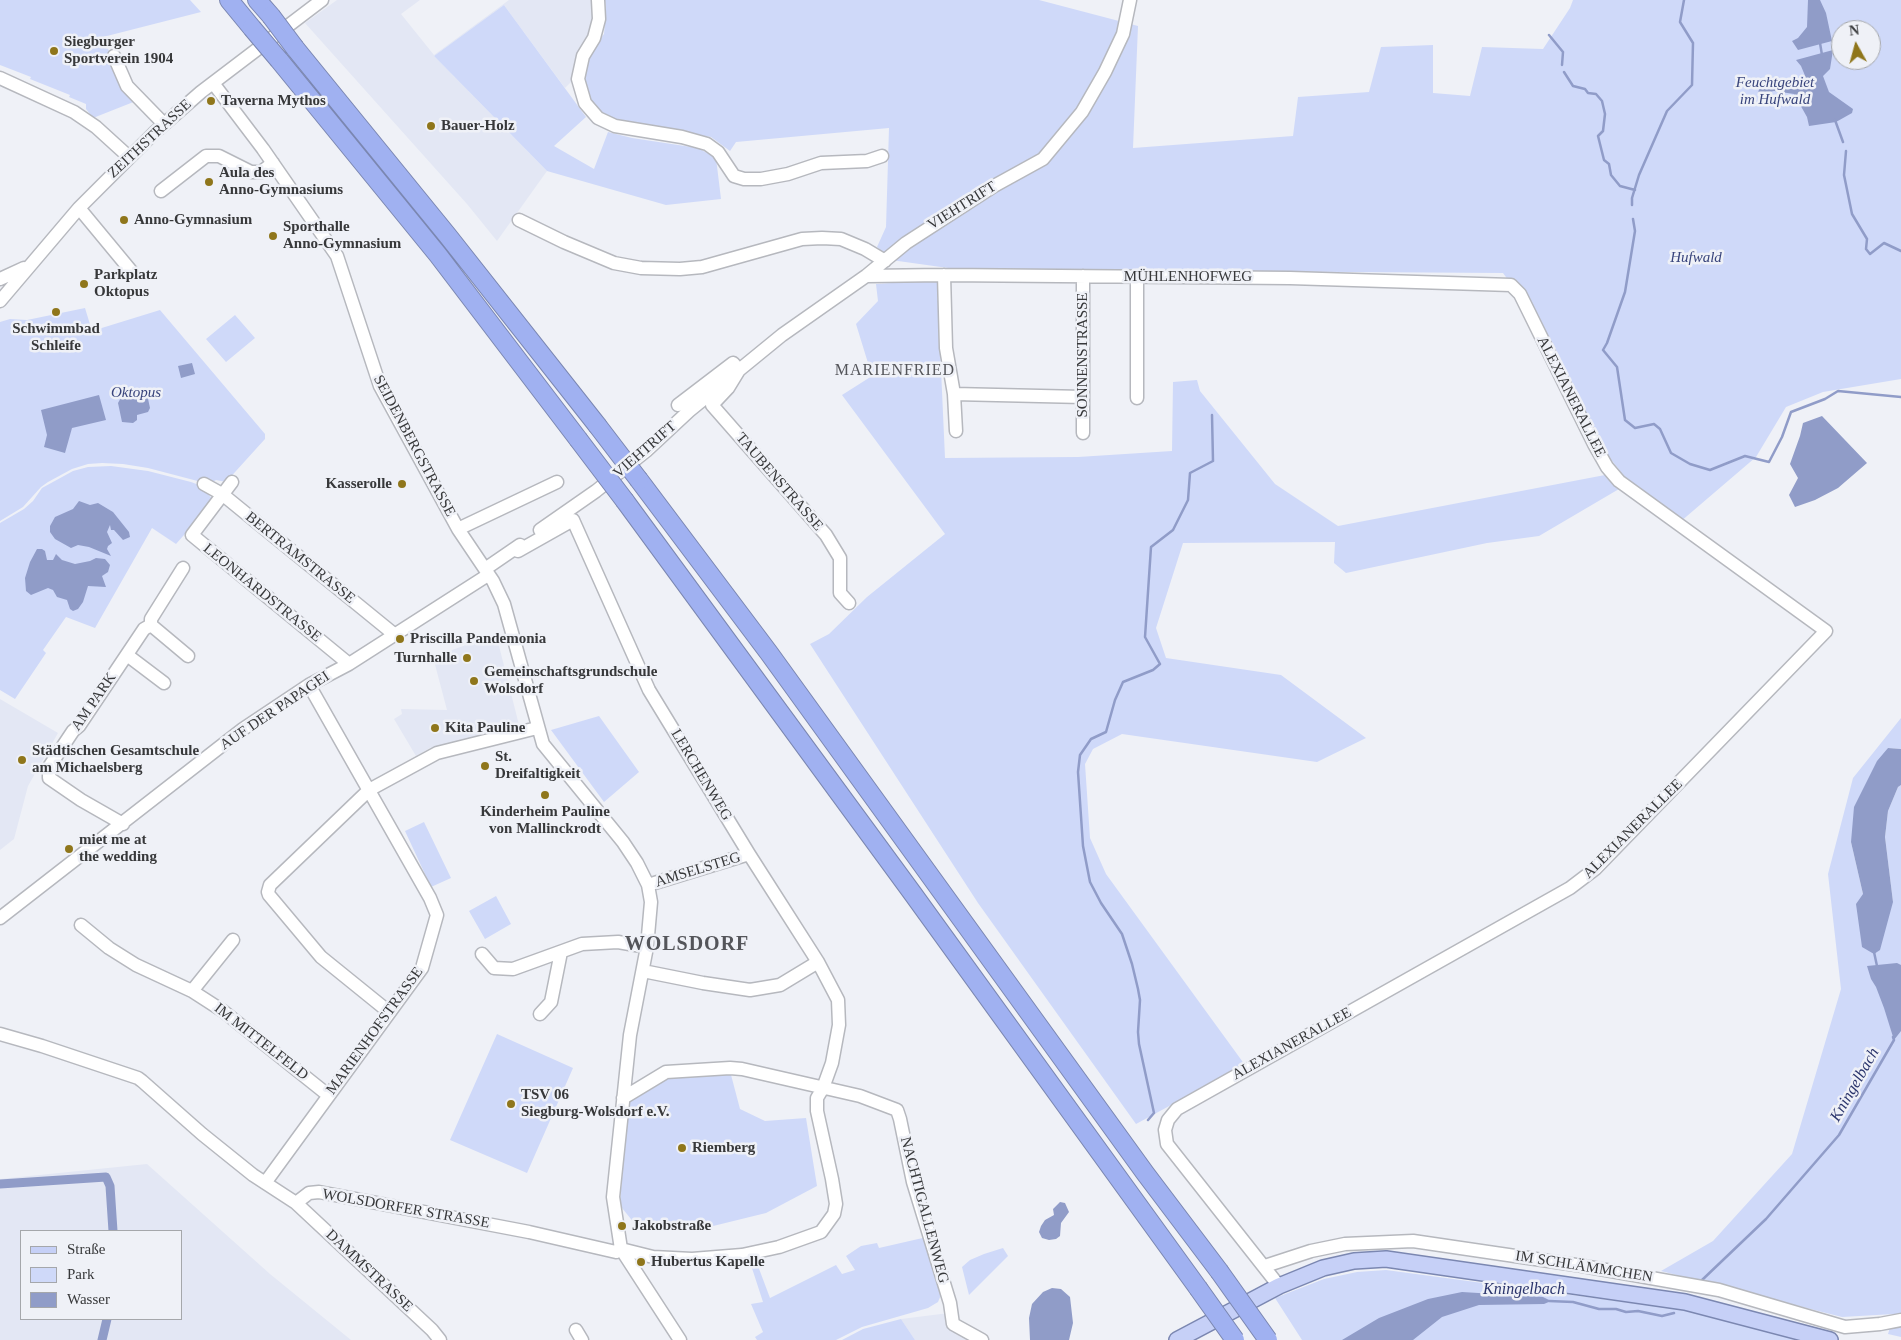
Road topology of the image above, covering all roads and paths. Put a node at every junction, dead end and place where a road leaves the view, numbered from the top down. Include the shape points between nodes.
1 (258, 0) edge
2 (322, 0) edge
3 (598, 0) edge
4 (1130, 0) edge
5 (230, 3) edge
6 (114, 56) dead end
7 (0, 78) edge
8 (213, 83) junction
9 (164, 124) junction
10 (882, 156) dead end
11 (129, 157) junction
12 (272, 163) junction
13 (161, 191) dead end
14 (79, 208) junction
15 (519, 220) dead end
16 (885, 261) junction
17 (28, 266) junction
18 (132, 272) dead end
19 (944, 275) junction
20 (866, 276) junction
21 (1083, 276) junction
22 (1137, 277) junction
23 (0, 279) edge
24 (1511, 285) joint
25 (0, 301) edge
26 (739, 370) junction
27 (954, 394) junction
28 (1083, 397) junction
29 (1137, 398) dead end
30 (678, 405) dead end
31 (956, 431) dead end
32 (1083, 433) dead end
33 (232, 482) dead end
34 (557, 482) dead end
35 (204, 484) dead end
36 (596, 491) joint
37 (222, 494) junction
38 (458, 529) junction
39 (515, 550) junction
40 (183, 568) dead end
41 (486, 572) junction
42 (848, 603) dead end
43 (151, 625) junction
44 (395, 635) junction
45 (127, 655) junction
46 (188, 656) dead end
47 (349, 664) junction
48 (164, 683) dead end
49 (309, 685) junction
50 (537, 728) junction
51 (370, 790) junction
52 (122, 824) junction
53 (748, 854) junction
54 (648, 885) junction
55 (0, 918) edge
56 (81, 925) dead end
57 (232, 940) dead end
58 (647, 947) junction
59 (561, 952) junction
60 (482, 954) dead end
61 (818, 962) junction
62 (643, 971) junction
63 (192, 990) junction
64 (389, 1012) junction
65 (540, 1014) dead end
66 (0, 1034) edge
67 (823, 1088) junction
68 (328, 1095) junction
69 (623, 1098) junction
70 (265, 1183) junction
71 (296, 1203) junction
72 (621, 1248) junction
73 (1265, 1266) junction
74 (1279, 1286) junction
75 (1901, 1320) edge
76 (440, 1340) edge
77 (680, 1340) edge
78 (982, 1340) edge
79 (1177, 1340) edge
80 (1235, 1340) edge
81 (1268, 1340) edge
82 (1830, 1340) edge

1 - 81 highway, bridge via 639,480 775,661
2 - 8 street, ZEITHSTRASSE
3 - 10 street via 594,38 583,56 578,80 585,103 598,118 615,126 707,144 718,152 734,176 744,179 788,174 820,164 868,161
4 - 16 street, VIEHTRIFT via 1122,34 1105,72 1082,112 1042,159 956,209
5 - 80 highway, bridge via 438,255 625,501 914,894
6 - 9 street via 127,86
7 - 11 street via 74,112
8 - 9 street, ZEITHSTRASSE
8 - 12 street, SEIDENBERGSTRASSE
9 - 11 street, ZEITHSTRASSE
11 - 14 street, ZEITHSTRASSE
12 - 13 street via 261,172 251,172 219,156 206,156
12 - 38 street, SEIDENBERGSTRASSE via 337,256 380,386
14 - 17 street, ZEITHSTRASSE
14 - 18 street
15 - 16 street via 614,263 641,268 680,270 702,267 802,239 822,238 841,239
16 - 20 street, VIEHTRIFT
17 - 23 street
17 - 25 street, ZEITHSTRASSE
19 - 20 street, MÜHLENHOFWEG
19 - 21 street, MÜHLENHOFWEG
19 - 27 street via 946,348
20 - 26 street, VIEHTRIFT via 782,335
21 - 22 street, MÜHLENHOFWEG
21 - 28 street, SONNENSTRASSE
22 - 24 street, MÜHLENHOFWEG
22 - 29 street
24 - 73 street, ALEXIANERALLEE via 1520,294 1594,444 1619,481 1826,631 1595,869 1570,888 1177,1109 1166,1125 1167,1144
26 - 30 street, VIEHTRIFT via 733,363
26 - 36 street, VIEHTRIFT
26 - 42 street, TAUBENSTRASSE via 712,405 826,535 840,558 840,593
27 - 28 street
27 - 31 street
28 - 32 street, SONNENSTRASSE
33 - 37 street
34 - 38 street
35 - 37 street, BERTRAMSTRASSE
36 - 39 street, AUF DER PAPAGEI
37 - 44 street, BERTRAMSTRASSE
37 - 47 street, LEONHARDSTRASSE via 192,535
38 - 41 street, SEIDENBERGSTRASSE
39 - 41 street, AUF DER PAPAGEI
39 - 53 street, LERCHENWEG via 573,520 649,690
40 - 43 street, AM PARK via 151,619
41 - 44 street, AUF DER PAPAGEI
41 - 50 street via 504,604
43 - 45 street, AM PARK via 144,629
43 - 46 street
44 - 47 street, AUF DER PAPAGEI
45 - 48 street
45 - 52 street, AM PARK via 49,767 49,778
47 - 49 street, AUF DER PAPAGEI
49 - 51 street, MARIENHOFSTRASSE
49 - 52 street, AUF DER PAPAGEI via 243,729
50 - 51 street via 437,753
50 - 54 street via 543,744 623,842
51 - 64 street, MARIENHOFSTRASSE via 437,915 422,968
51 - 64 street via 270,885 268,892 322,957
52 - 55 street, AUF DER PAPAGEI
53 - 54 street, AMSELSTEG
53 - 61 street, LERCHENWEG
54 - 58 street via 651,902
56 - 63 street, IM MITTELFELD via 136,965
57 - 63 street
58 - 59 street via 618,942 582,944
58 - 62 street
59 - 60 street via 513,969 494,968
59 - 65 street via 551,1002
61 - 62 street via 780,984 750,990
61 - 67 street, LERCHENWEG via 838,1000 839,1025 832,1063
62 - 69 street via 630,1035
63 - 68 street, IM MITTELFELD
64 - 68 street, MARIENHOFSTRASSE
66 - 70 street via 138,1078
67 - 69 street via 730,1068 666,1072
67 - 72 street, LERCHENWEG via 816,1098 817,1111 836,1204 834,1214 821,1232 779,1247 700,1259 653,1256
67 - 78 street, NACHTIGALLENWEG via 860,1096 897,1110 913,1182 953,1324
68 - 70 street, MARIENHOFSTRASSE
69 - 72 street via 613,1197
70 - 71 street
71 - 72 street, WOLSDORFER STRASSE via 309,1193 318,1192 510,1228 616,1252
71 - 76 street, DAMMSTRASSE
72 - 77 street
73 - 74 street, ALEXIANERALLEE
73 - 75 street, IM SCHLÄMMCHEN via 1344,1244 1413,1241 1718,1290 1845,1327
74 - 79 main road
74 - 82 main road via 1323,1268 1354,1261 1386,1259 1684,1302

